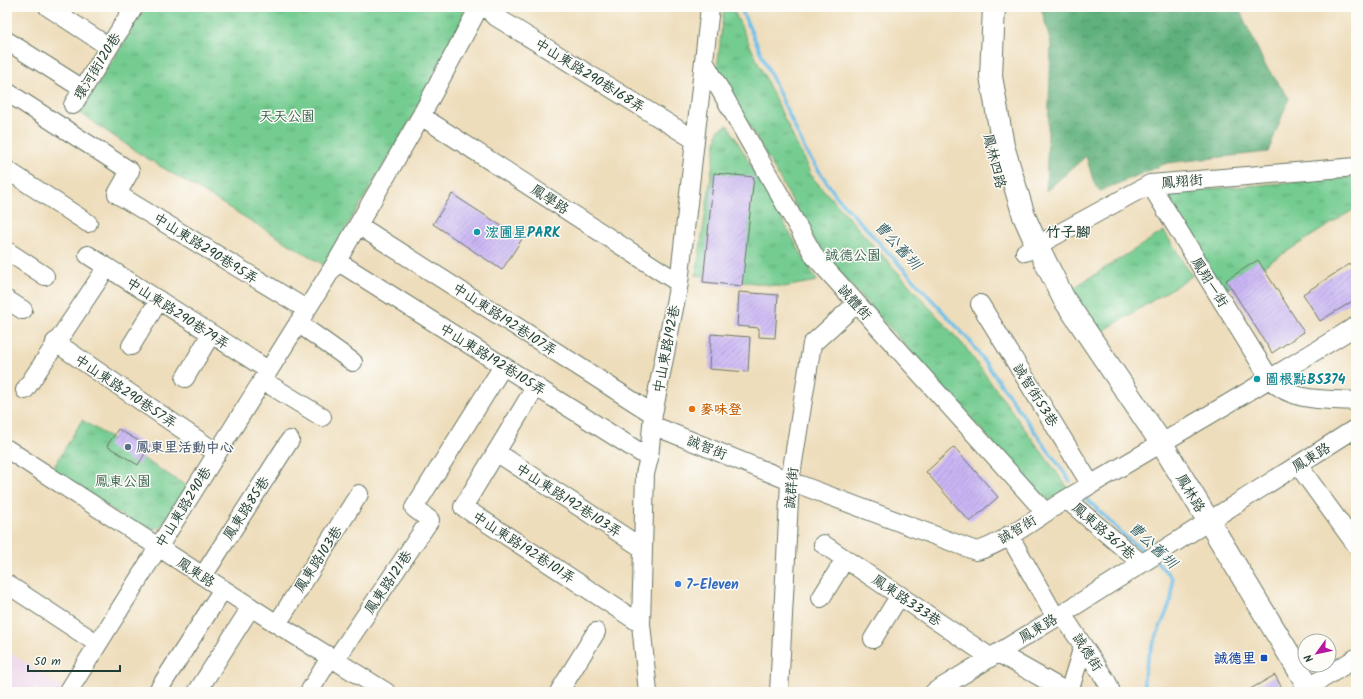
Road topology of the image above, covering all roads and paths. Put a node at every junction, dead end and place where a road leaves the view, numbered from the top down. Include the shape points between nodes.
1 (48, 7) edge
2 (134, 7) edge
3 (479, 7) edge
4 (488, 7) edge
5 (710, 7) edge
6 (981, 7) edge
7 (994, 7) edge
8 (7, 41) edge
9 (109, 47) junction
10 (705, 63) junction
11 (83, 89) junction
12 (7, 92) edge
13 (73, 105) dead end
14 (421, 116) junction
15 (696, 140) junction
16 (1356, 167) edge
17 (7, 170) edge
18 (1150, 184) junction
19 (88, 223) dead end
20 (358, 224) junction
21 (1031, 248) junction
22 (7, 252) edge
23 (88, 255) dead end
24 (337, 261) junction
25 (107, 267) junction
26 (45, 276) dead end
27 (679, 283) junction
28 (7, 300) edge
29 (159, 300) junction
30 (1059, 302) joint
31 (856, 304) junction
32 (980, 304) dead end
33 (23, 310) dead end
34 (302, 316) junction
35 (1356, 326) edge
36 (212, 334) junction
37 (55, 342) junction
38 (131, 346) dead end
39 (353, 362) dead end
40 (503, 366) junction
41 (265, 375) junction
42 (185, 378) dead end
43 (1270, 379) junction
44 (536, 386) junction
45 (25, 390) dead end
46 (1356, 401) edge
47 (322, 417) dead end
48 (652, 419) junction
49 (1356, 428) edge
50 (290, 440) dead end
51 (1155, 448) junction
52 (7, 449) edge
53 (496, 452) junction
54 (217, 453) junction
55 (649, 458) junction
56 (1298, 465) junction
57 (790, 480) junction
58 (1091, 485) junction
59 (360, 494) dead end
60 (1066, 499) junction
61 (1045, 512) junction
62 (1201, 524) junction
63 (1009, 535) junction
64 (823, 544) dead end
65 (1356, 545) edge
66 (158, 547) junction
67 (642, 548) junction
68 (845, 559) junction
69 (1141, 563) junction
70 (203, 576) junction
71 (7, 584) edge
72 (223, 589) junction
73 (900, 595) junction
74 (821, 598) dead end
75 (251, 607) junction
76 (1059, 616) junction
77 (276, 624) junction
78 (642, 624) junction
79 (596, 632) dead end
80 (873, 639) dead end
81 (98, 644) junction
82 (1083, 646) junction
83 (994, 655) junction
84 (1356, 658) edge
85 (333, 659) junction
86 (1304, 691) edge
87 (68, 692) edge
88 (157, 692) edge
89 (197, 692) edge
90 (309, 692) edge
91 (386, 692) edge
92 (559, 692) edge
93 (648, 692) edge
94 (779, 692) edge
95 (934, 692) edge
96 (1068, 692) edge
97 (1111, 692) edge

1 - 9 street
2 - 9 street, 環河街120巷
3 - 14 street, 中山東路290巷
4 - 15 street, 中山東路290巷168弄 via 493,15
5 - 10 street, 中山東路192巷
6 - 21 main road, 鳳林四路 via 977,79 990,149 1011,221
7 - 21 main road, 鳳林四路 via 991,76 1003,146
8 - 11 street
9 - 11 street, 環河街120巷
10 - 15 street, 中山東路192巷
10 - 31 street, 誠體街 via 815,257
11 - 13 street, 環河街120巷
12 - 34 street, 中山東路290巷95弄 via 130,172 117,194
14 - 20 street, 中山東路290巷
14 - 27 street, 鳳學路
15 - 27 street, 中山東路192巷
16 - 18 street, 鳳翔街
17 - 19 street
18 - 21 street, 鳳翔街
18 - 43 street, 鳳翔一街
20 - 24 street, 中山東路290巷
20 - 48 street, 中山東路192巷107弄
21 - 30 main road, 鳳林四路
22 - 26 street
23 - 25 street, 中山東路290巷79弄
24 - 34 street, 中山東路290巷
24 - 40 street, 中山東路192巷105弄
25 - 29 street, 中山東路290巷79弄
25 - 37 street
27 - 48 street, 中山東路192巷
28 - 33 street
29 - 36 street, 中山東路290巷79弄
29 - 38 street
30 - 51 main road, 鳳林路
31 - 57 street, 誠群街 via 812,344
31 - 61 street, 誠體街
32 - 58 street, 誠智街53巷
34 - 39 street
34 - 41 street, 中山東路290巷
35 - 43 street, 誠智街
36 - 41 street, 中山東路290巷79弄
36 - 42 street
37 - 45 street
37 - 54 street, 中山東路290巷57弄
40 - 44 street, 中山東路192巷105弄
40 - 85 street, 鳳東路121巷 via 414,508 430,520
41 - 47 street, 中山東路290巷79弄
41 - 54 street, 中山東路290巷
43 - 46 street, 鳳翔一街 via 1288,394 1308,399
43 - 51 street, 誠智街
44 - 53 street, 中山東路192巷101弄
44 - 55 street, 中山東路192巷105弄
48 - 55 street, 中山東路192巷
48 - 57 street, 誠智街
49 - 56 street, 鳳東路
50 - 70 street, 鳳東路85巷
51 - 58 street, 誠智街
51 - 62 main road, 鳳林路
52 - 66 street, 鳳東路
53 - 67 street, 中山東路192巷103弄
53 - 78 street, 中山東路192巷101弄 via 463,506
54 - 66 street, 中山東路290巷
55 - 67 street, 中山東路192巷 via 645,474
56 - 62 street, 鳳東路
56 - 65 street
57 - 63 street, 誠智街 via 970,550 982,550
57 - 94 street, 誠群街
58 - 60 street, 誠智街
59 - 77 street, 鳳東路103巷
60 - 61 street, 誠智街
60 - 69 street, 鳳東路367巷
61 - 63 street, 誠智街
62 - 69 street, 鳳東路
62 - 86 main road, 鳳林路
63 - 76 street, 誠德街
64 - 68 street, 鳳東路333巷
66 - 70 street, 鳳東路
66 - 81 street, 中山東路290巷
67 - 78 street, 中山東路192巷
68 - 73 street, 鳳東路333巷
68 - 74 street
69 - 76 street, 鳳東路
70 - 72 street, 鳳東路
71 - 81 street
72 - 75 street, 鳳東路
72 - 88 street
73 - 80 street
73 - 83 street, 鳳東路333巷
75 - 77 street, 鳳東路
75 - 89 street
76 - 82 street, 誠德街
76 - 83 street, 鳳東路
77 - 85 street, 鳳東路
78 - 93 street, 中山東路192巷
79 - 92 street
81 - 87 street, 中山東路290巷
82 - 96 street
82 - 97 street, 誠德街
83 - 95 street, 鳳東路
83 - 96 street, 鳳東路333巷
84 - 86 street
85 - 90 street
85 - 91 street, 鳳東路

